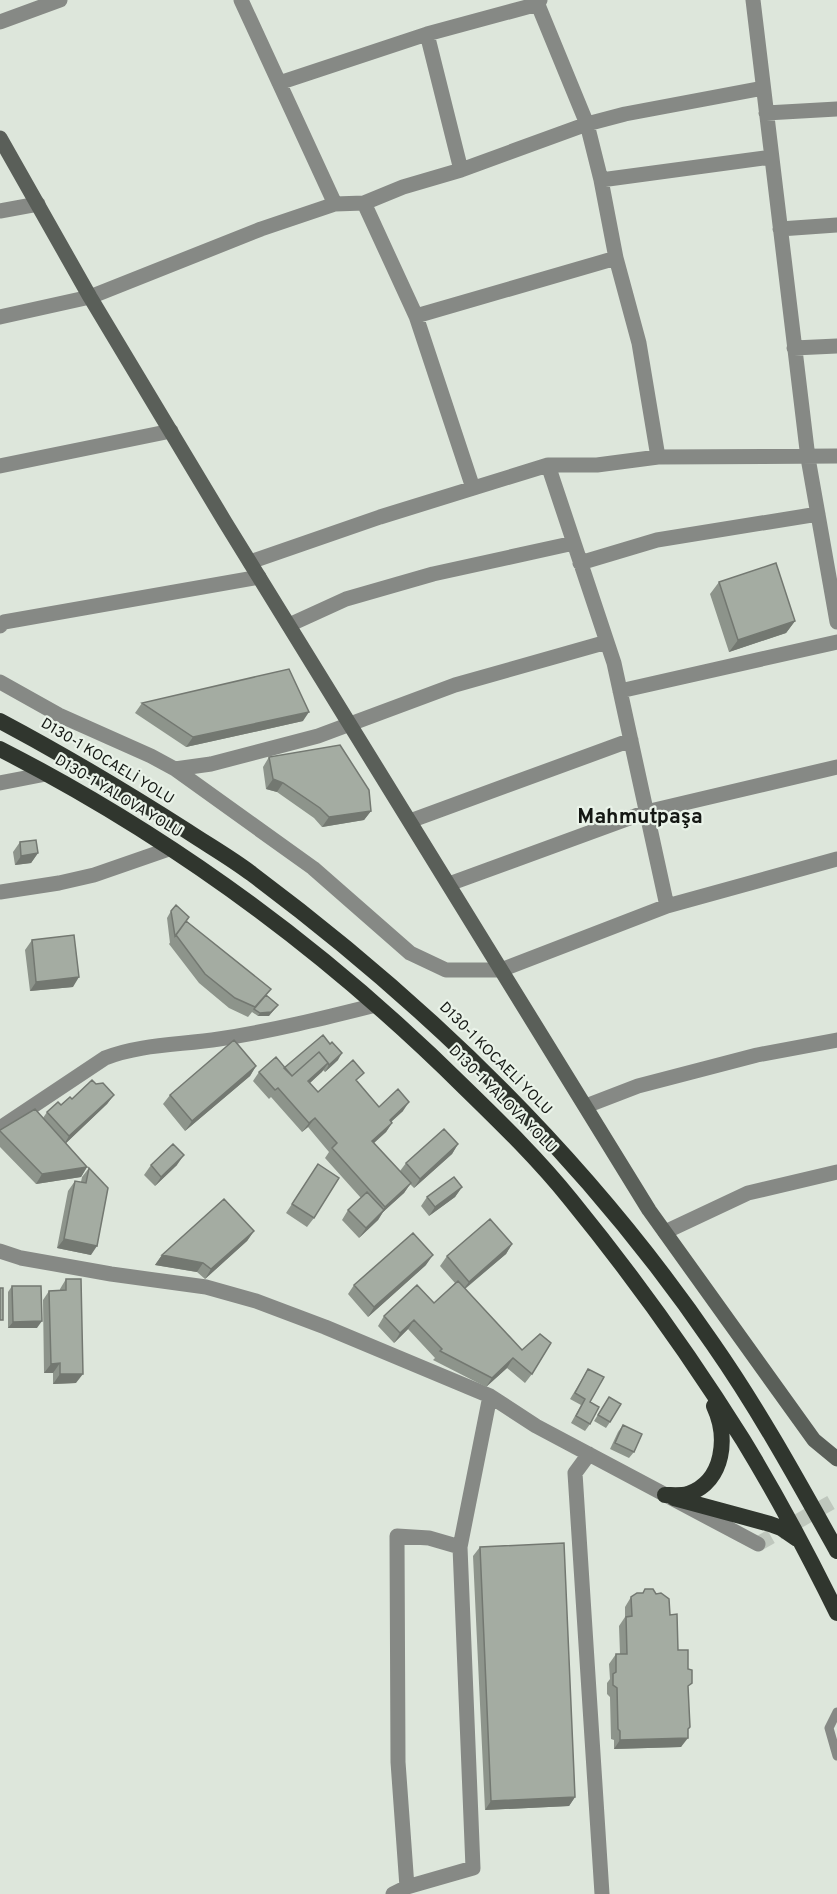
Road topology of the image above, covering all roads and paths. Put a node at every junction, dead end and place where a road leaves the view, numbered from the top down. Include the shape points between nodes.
1 (60, 0) edge
2 (241, 0) edge
3 (753, 0) edge
4 (538, 1) edge
5 (0, 22) edge
6 (427, 34) junction
7 (279, 84) junction
8 (763, 88) junction
9 (837, 109) edge
10 (766, 113) junction
11 (587, 124) junction
12 (0, 138) edge
13 (771, 158) junction
14 (461, 170) junction
15 (601, 180) junction
16 (364, 203) junction
17 (38, 204) junction
18 (335, 204) junction
19 (0, 211) edge
20 (837, 225) edge
21 (780, 229) junction
22 (616, 258) junction
23 (90, 297) junction
24 (416, 316) junction
25 (0, 317) edge
26 (837, 345) edge
27 (794, 348) junction
28 (171, 431) junction
29 (837, 456) edge
30 (658, 457) junction
31 (808, 458) junction
32 (548, 465) junction
33 (0, 466) edge
34 (473, 488) junction
35 (818, 514) junction
36 (574, 543) junction
37 (250, 562) junction
38 (580, 562) junction
39 (832, 568) edge
40 (259, 576) junction
41 (837, 622) edge
42 (0, 626) edge
43 (289, 626) junction
44 (607, 642) junction
45 (837, 642) edge
46 (0, 682) edge
47 (620, 691) junction
48 (0, 721) edge
49 (350, 724) junction
50 (631, 740) junction
51 (0, 749) edge
52 (837, 767) edge
53 (176, 769) junction
54 (46, 774) junction
55 (0, 783) edge
56 (646, 812) junction
57 (410, 821) junction
58 (169, 849) junction
59 (837, 859) edge
60 (449, 884) junction
61 (0, 892) edge
62 (667, 906) junction
63 (501, 969) junction
64 (376, 1005) junction
65 (837, 1040) edge
66 (586, 1107) junction
67 (0, 1128) edge
68 (837, 1172) edge
69 (665, 1232) junction
70 (0, 1251) edge
71 (702, 1378) junction
72 (490, 1396) junction
73 (589, 1454) junction
74 (837, 1460) edge
75 (665, 1495) junction
76 (800, 1541) junction
77 (758, 1544) dead end
78 (460, 1547) junction
79 (837, 1551) edge
80 (837, 1613) edge
81 (837, 1712) edge
82 (837, 1756) edge
83 (400, 1891) edge
84 (602, 1894) edge

1 - 5 street
2 - 7 street
3 - 8 street
4 - 6 street
4 - 11 street
6 - 7 street
6 - 14 street
7 - 18 street
8 - 10 street
8 - 11 street
9 - 10 street
10 - 13 street
11 - 14 street
11 - 15 street
12 - 17 main road
13 - 15 street
13 - 21 street
14 - 16 street
15 - 22 street
16 - 18 street
16 - 24 street
17 - 19 street
17 - 23 main road
18 - 23 street
20 - 21 street
21 - 27 street
22 - 24 street
22 - 30 street via 639,343
23 - 25 street
23 - 28 main road
24 - 34 street
26 - 27 street
27 - 31 street
28 - 33 street
28 - 37 main road
29 - 31 street
30 - 31 street
30 - 32 street via 597,465
31 - 35 street
32 - 34 street
32 - 36 street
34 - 37 street
35 - 38 street via 657,540
35 - 39 street
36 - 38 street
36 - 43 street via 433,574 346,599
37 - 40 main road
38 - 44 street
39 - 41 street
40 - 42 street via 4,622
40 - 43 main road
43 - 49 main road
44 - 47 street
44 - 49 street via 455,685
45 - 47 street
46 - 53 street via 59,715
47 - 50 street
48 - 79 highway, D130-1 KOCAELİ YOLU via 130,794 250,872 376,973 478,1064 567,1159 714,1344
49 - 53 street via 211,764
49 - 57 main road
50 - 56 street
50 - 57 street
51 - 54 highway, D130-1 YALOVA YOLU
52 - 56 street
53 - 63 street via 313,868 410,953 446,970
54 - 55 street
54 - 58 highway, D130-1 YALOVA YOLU
56 - 60 street
56 - 62 street
57 - 60 main road
58 - 61 street via 94,875
58 - 64 highway, D130-1 YALOVA YOLU via 264,913
59 - 62 street
60 - 63 main road
62 - 63 street
63 - 66 main road
64 - 67 street via 262,1032 123,1051 105,1058
64 - 71 highway, D130-1 YALOVA YOLU via 432,1055 540,1164 611,1251
65 - 66 street via 757,1055 638,1086
66 - 69 main road
68 - 69 street via 748,1193
69 - 74 main road via 814,1440
70 - 72 street via 83,1269 206,1287 256,1301
71 - 75 highway via 722,1433 718,1466 710,1479 689,1494
71 - 76 highway, D130-1 YALOVA YOLU via 743,1440
72 - 73 street
72 - 78 street
73 - 75 street
73 - 84 street via 575,1473
75 - 76 highway via 770,1524
75 - 77 street
76 - 80 highway, D130-1 YALOVA YOLU
78 - 83 street via 473,1869
78 - 83 street via 429,1538 397,1536
81 - 82 lane via 829,1728

